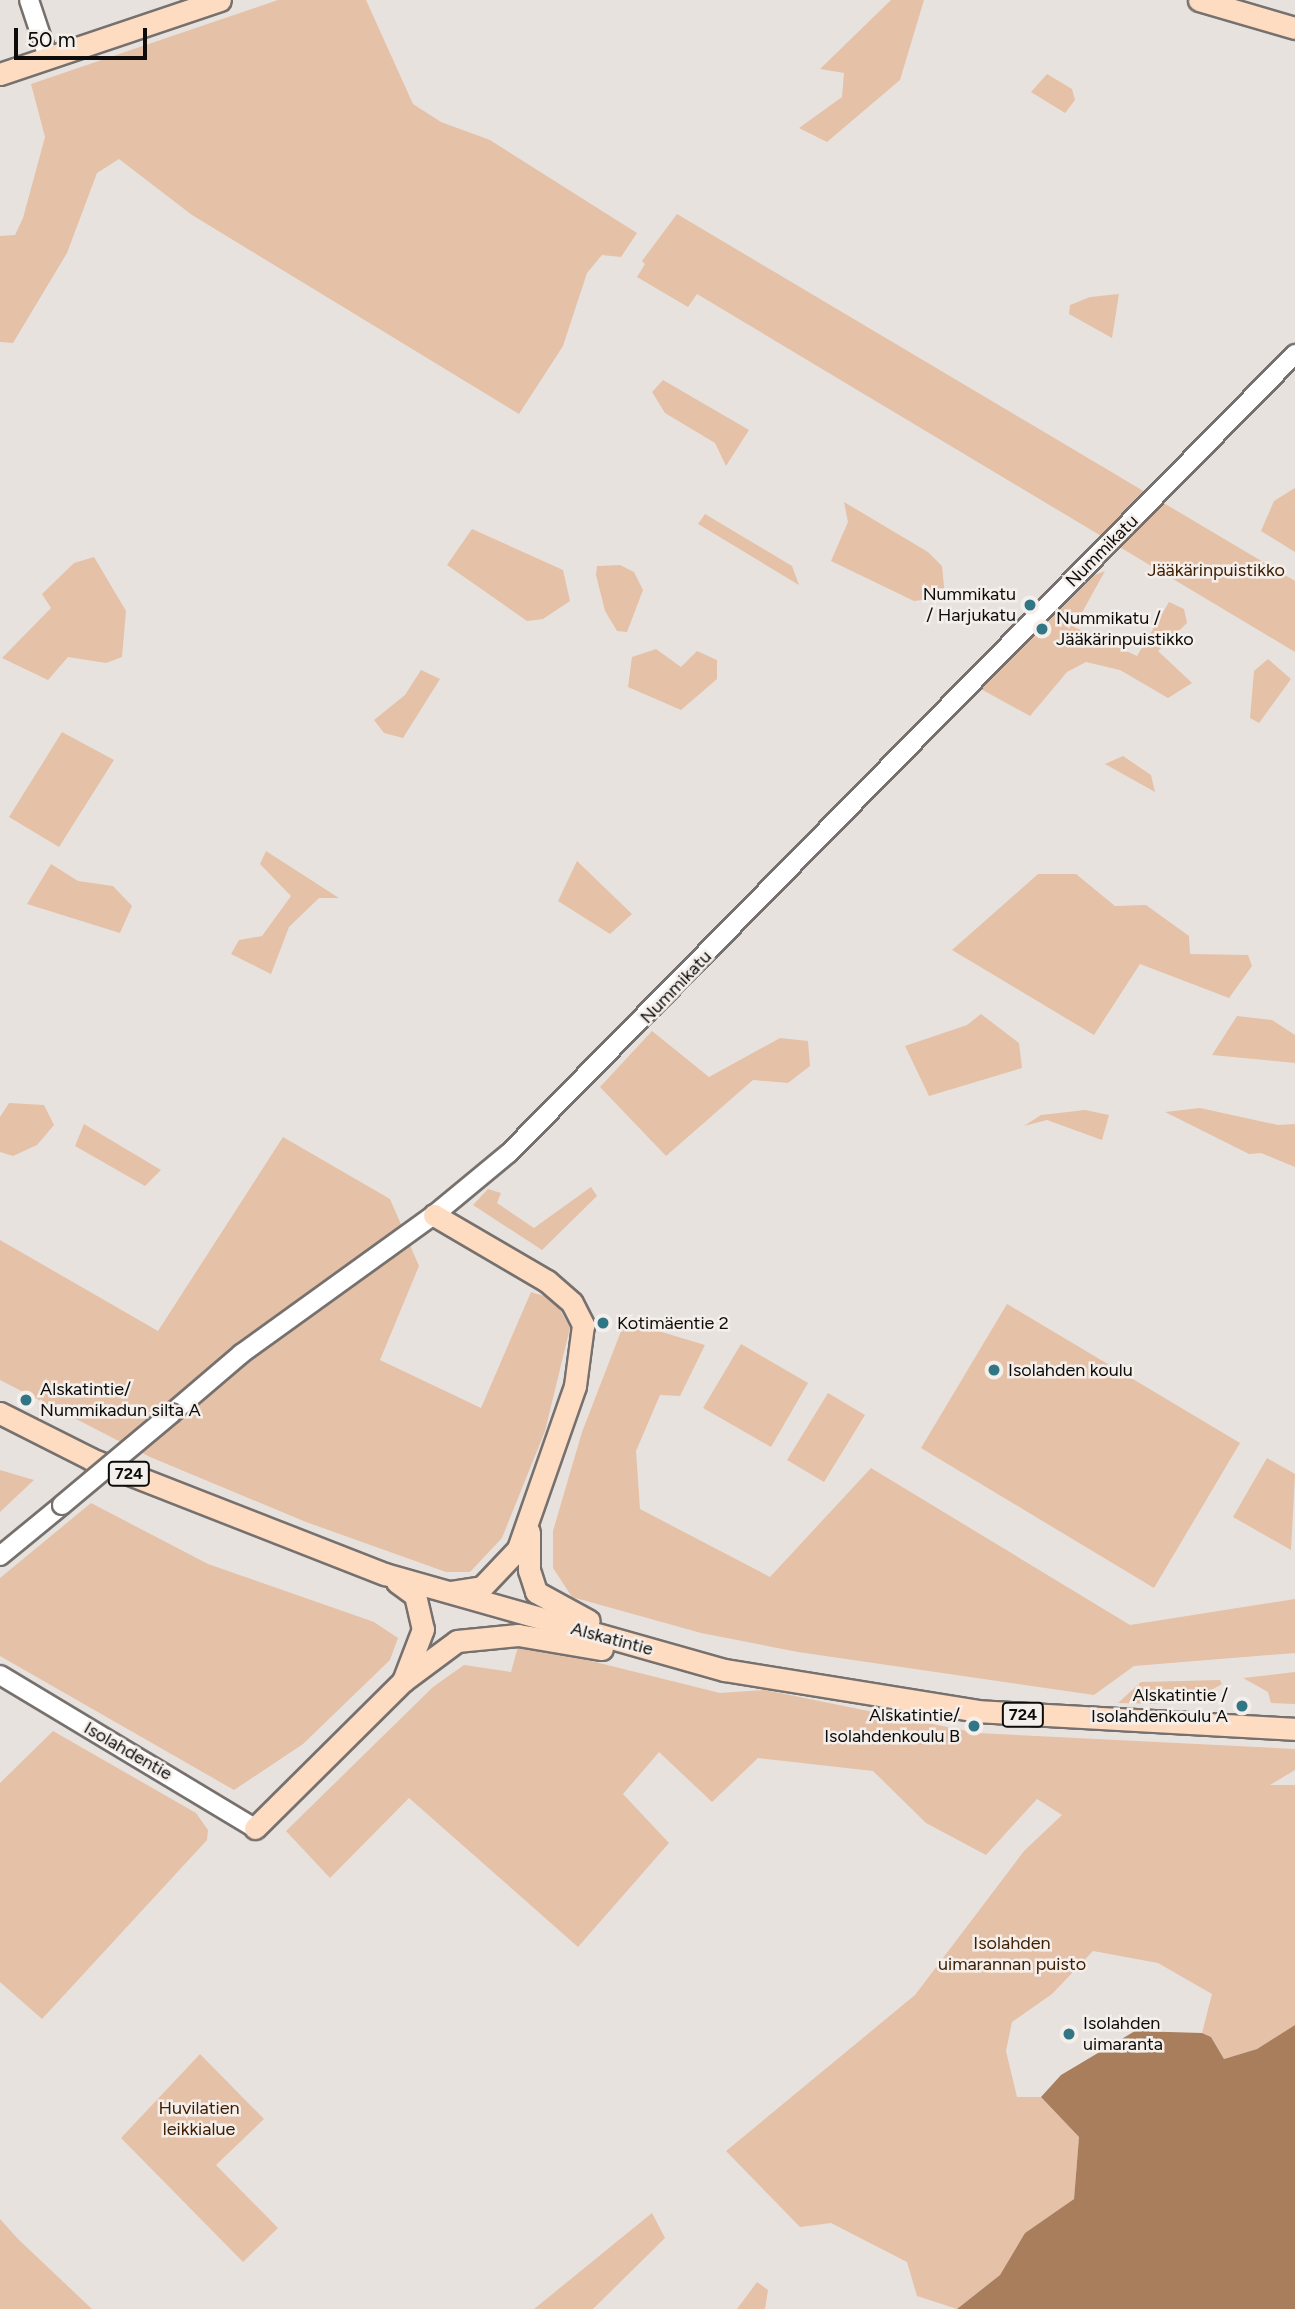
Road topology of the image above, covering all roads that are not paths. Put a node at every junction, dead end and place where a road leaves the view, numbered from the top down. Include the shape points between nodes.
1 (29, 0) edge
2 (220, 0) edge
3 (1199, 0) edge
4 (1295, 28) edge
5 (48, 58) junction
6 (0, 74) edge
7 (1295, 354) edge
8 (434, 1214) junction
9 (0, 1413) edge
10 (532, 1511) junction
11 (0, 1556) edge
12 (385, 1574) junction
13 (442, 1594) junction
14 (725, 1670) junction
15 (0, 1675) edge
16 (790, 1677) junction
17 (403, 1681) junction
18 (1295, 1722) edge
19 (1259, 1725) junction
20 (1295, 1729) edge
21 (255, 1828) joint

1 - 5 street
2 - 5 main road
3 - 4 main road
5 - 6 main road
7 - 8 street, Nummikatu via 620,1045 509,1153
8 - 10 main road via 547,1281 572,1303 583,1325 575,1386
8 - 11 street, Nummikatu, bridge via 242,1354
9 - 12 main road, Alskatintie / 724 via 91,1458
10 - 13 main road via 518,1549 501,1571 482,1587
10 - 16 main road via 529,1570 536,1592 550,1604 598,1625
12 - 13 main road, Alskatintie / 724
12 - 17 main road via 415,1595 421,1608 423,1629
13 - 14 main road, Alskatintie / 724
14 - 16 main road, Alskatintie / 724
14 - 17 main road via 518,1635 479,1636 457,1642
15 - 21 street, Isolahdentie
16 - 19 main road, Alskatintie / 724 via 977,1711
17 - 21 main road
18 - 19 main road, Alskatintie / 724
19 - 20 main road, Alskatintie / 724

